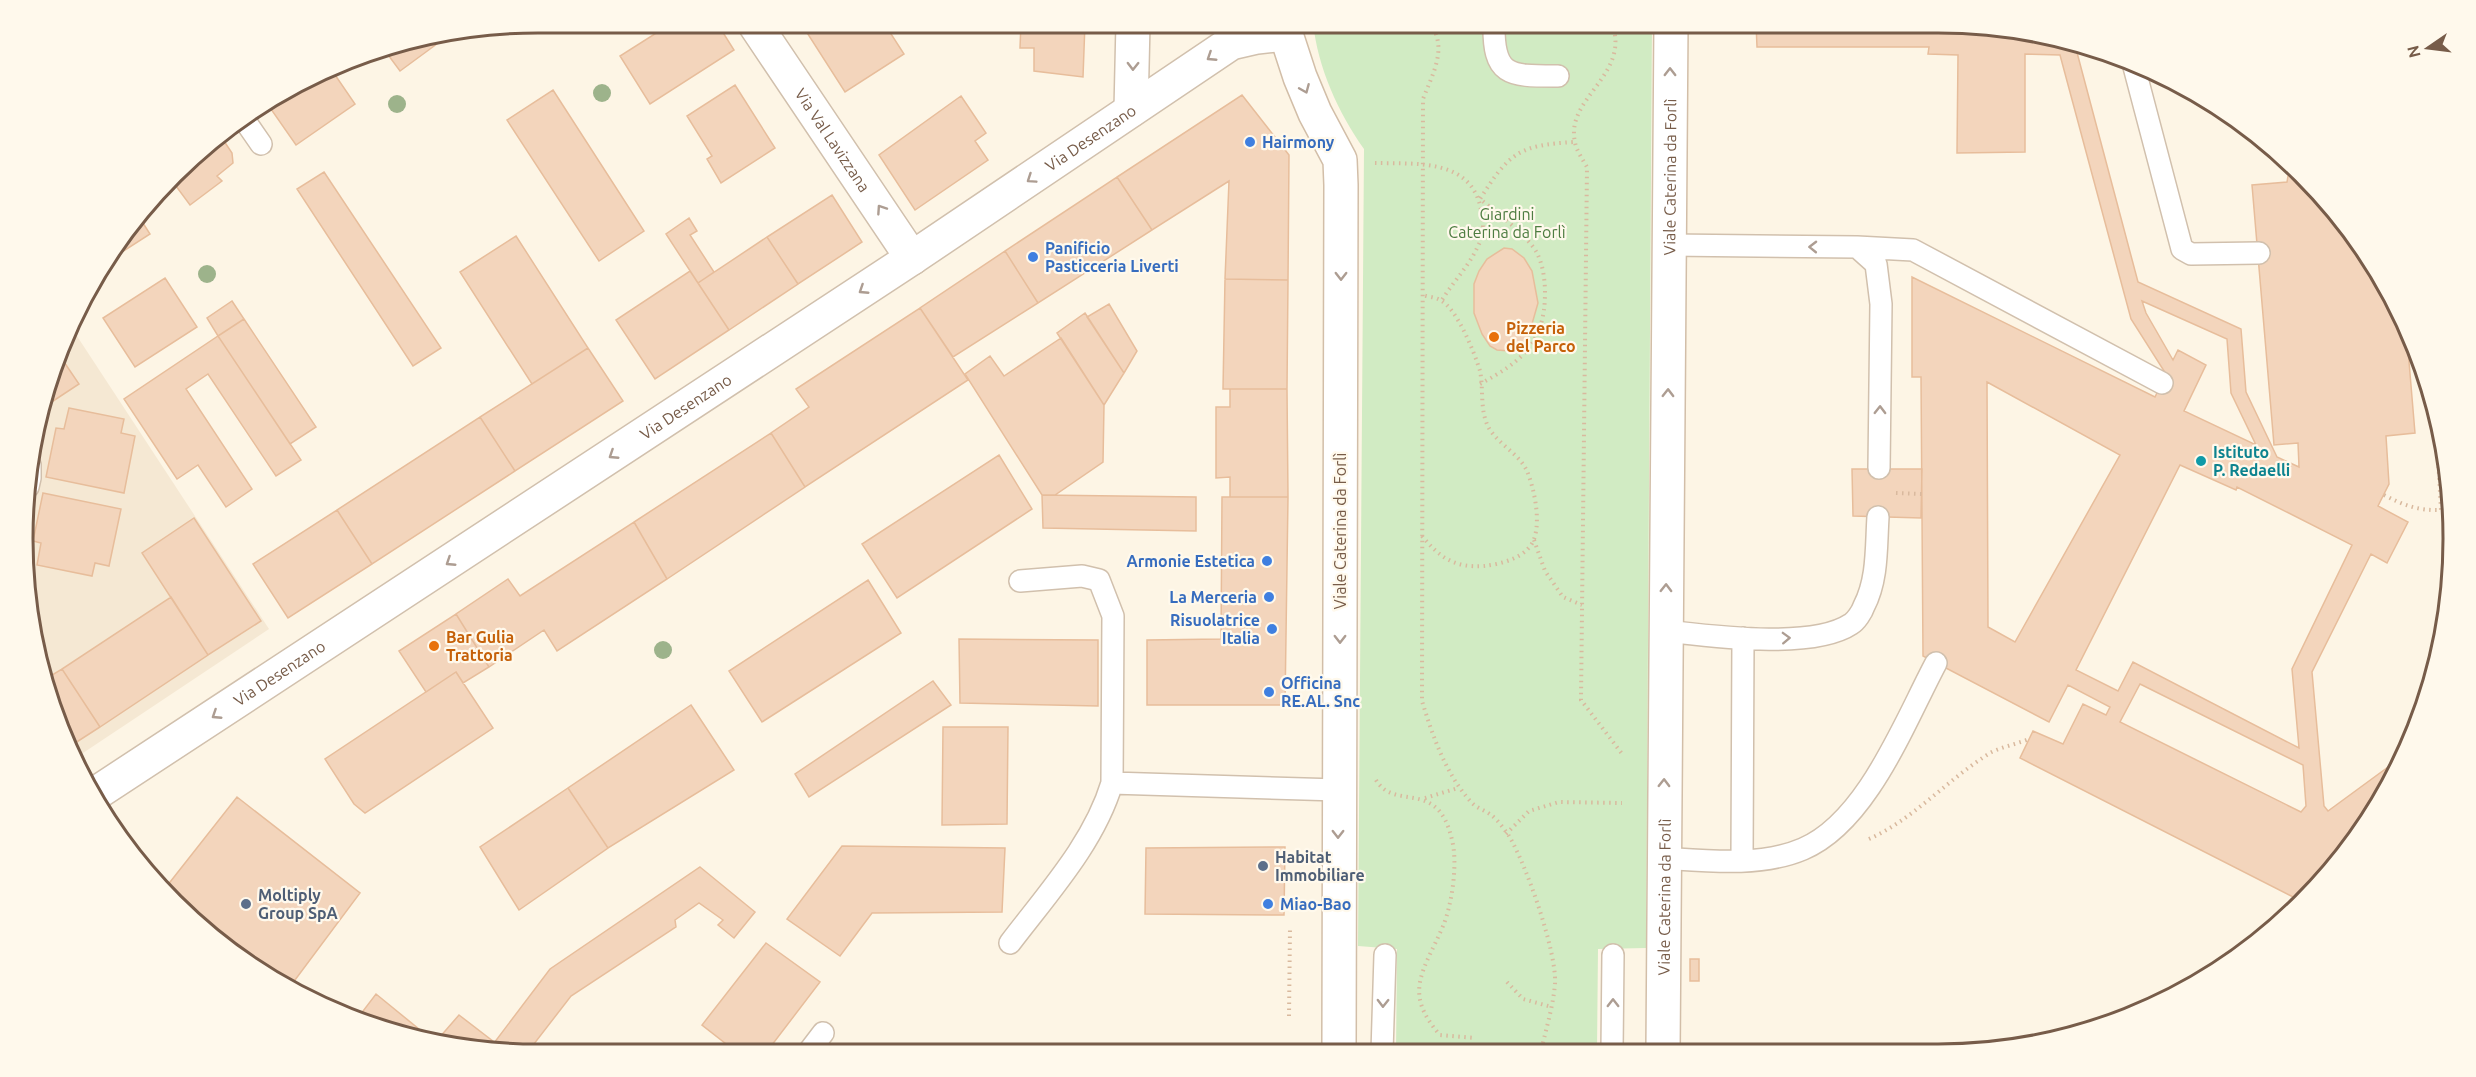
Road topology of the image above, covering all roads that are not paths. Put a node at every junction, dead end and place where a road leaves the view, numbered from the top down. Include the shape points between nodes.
1 (761, 33) edge
2 (1133, 33) edge
3 (1270, 33) edge
4 (1288, 33) edge
5 (1494, 33) edge
6 (1671, 33) edge
7 (2136, 73) edge
8 (1558, 76) dead end
9 (1131, 110) junction
10 (248, 125) edge
11 (261, 144) dead end
12 (1669, 245) junction
13 (1857, 247) junction
14 (2259, 253) dead end
15 (912, 258) junction
16 (2162, 382) dead end
17 (1879, 468) dead end
18 (1878, 517) dead end
19 (1020, 580) dead end
20 (1665, 631) junction
21 (1743, 638) junction
22 (1936, 663) dead end
23 (1112, 783) junction
24 (101, 790) edge
25 (1338, 790) junction
26 (1663, 858) junction
27 (1742, 860) junction
28 (1010, 943) dead end
29 (1384, 955) dead end
30 (1613, 955) dead end
31 (823, 1033) dead end
32 (815, 1044) edge
33 (1338, 1044) edge
34 (1382, 1044) edge
35 (1612, 1044) edge
36 (1663, 1044) edge

15 -> 1 main road, Via Val Lavizzana
2 -> 9 main road
3 -> 9 main road, Via Desenzano via 1231,43
4 -> 25 main road, Viale Caterina da Forlì via 1311,104 1340,160
5 - 8 lane via 1498,62 1510,72
12 -> 6 main road, Viale Caterina da Forlì
7 - 14 lane via 2182,249 2191,254
9 -> 15 main road, Via Desenzano
10 - 11 lane
13 -> 12 lane
20 -> 12 main road, Viale Caterina da Forlì
13 - 16 lane via 1913,250
17 -> 13 lane via 1881,304 1876,264
15 -> 24 main road, Via Desenzano
21 -> 18 lane via 1805,637 1836,632 1852,624 1873,586
19 - 23 lane via 1082,576 1099,580 1113,616
20 - 21 lane
26 -> 20 main road, Viale Caterina da Forlì
21 - 27 lane
22 - 27 lane via 1888,760 1851,812 1827,837 1802,850
23 - 25 lane
23 - 28 lane via 1104,808 1079,850
25 -> 33 main road, Viale Caterina da Forlì
26 - 27 lane
26 - 36 main road, Viale Caterina da Forlì
29 -> 34 lane
35 -> 30 lane
31 - 32 lane

